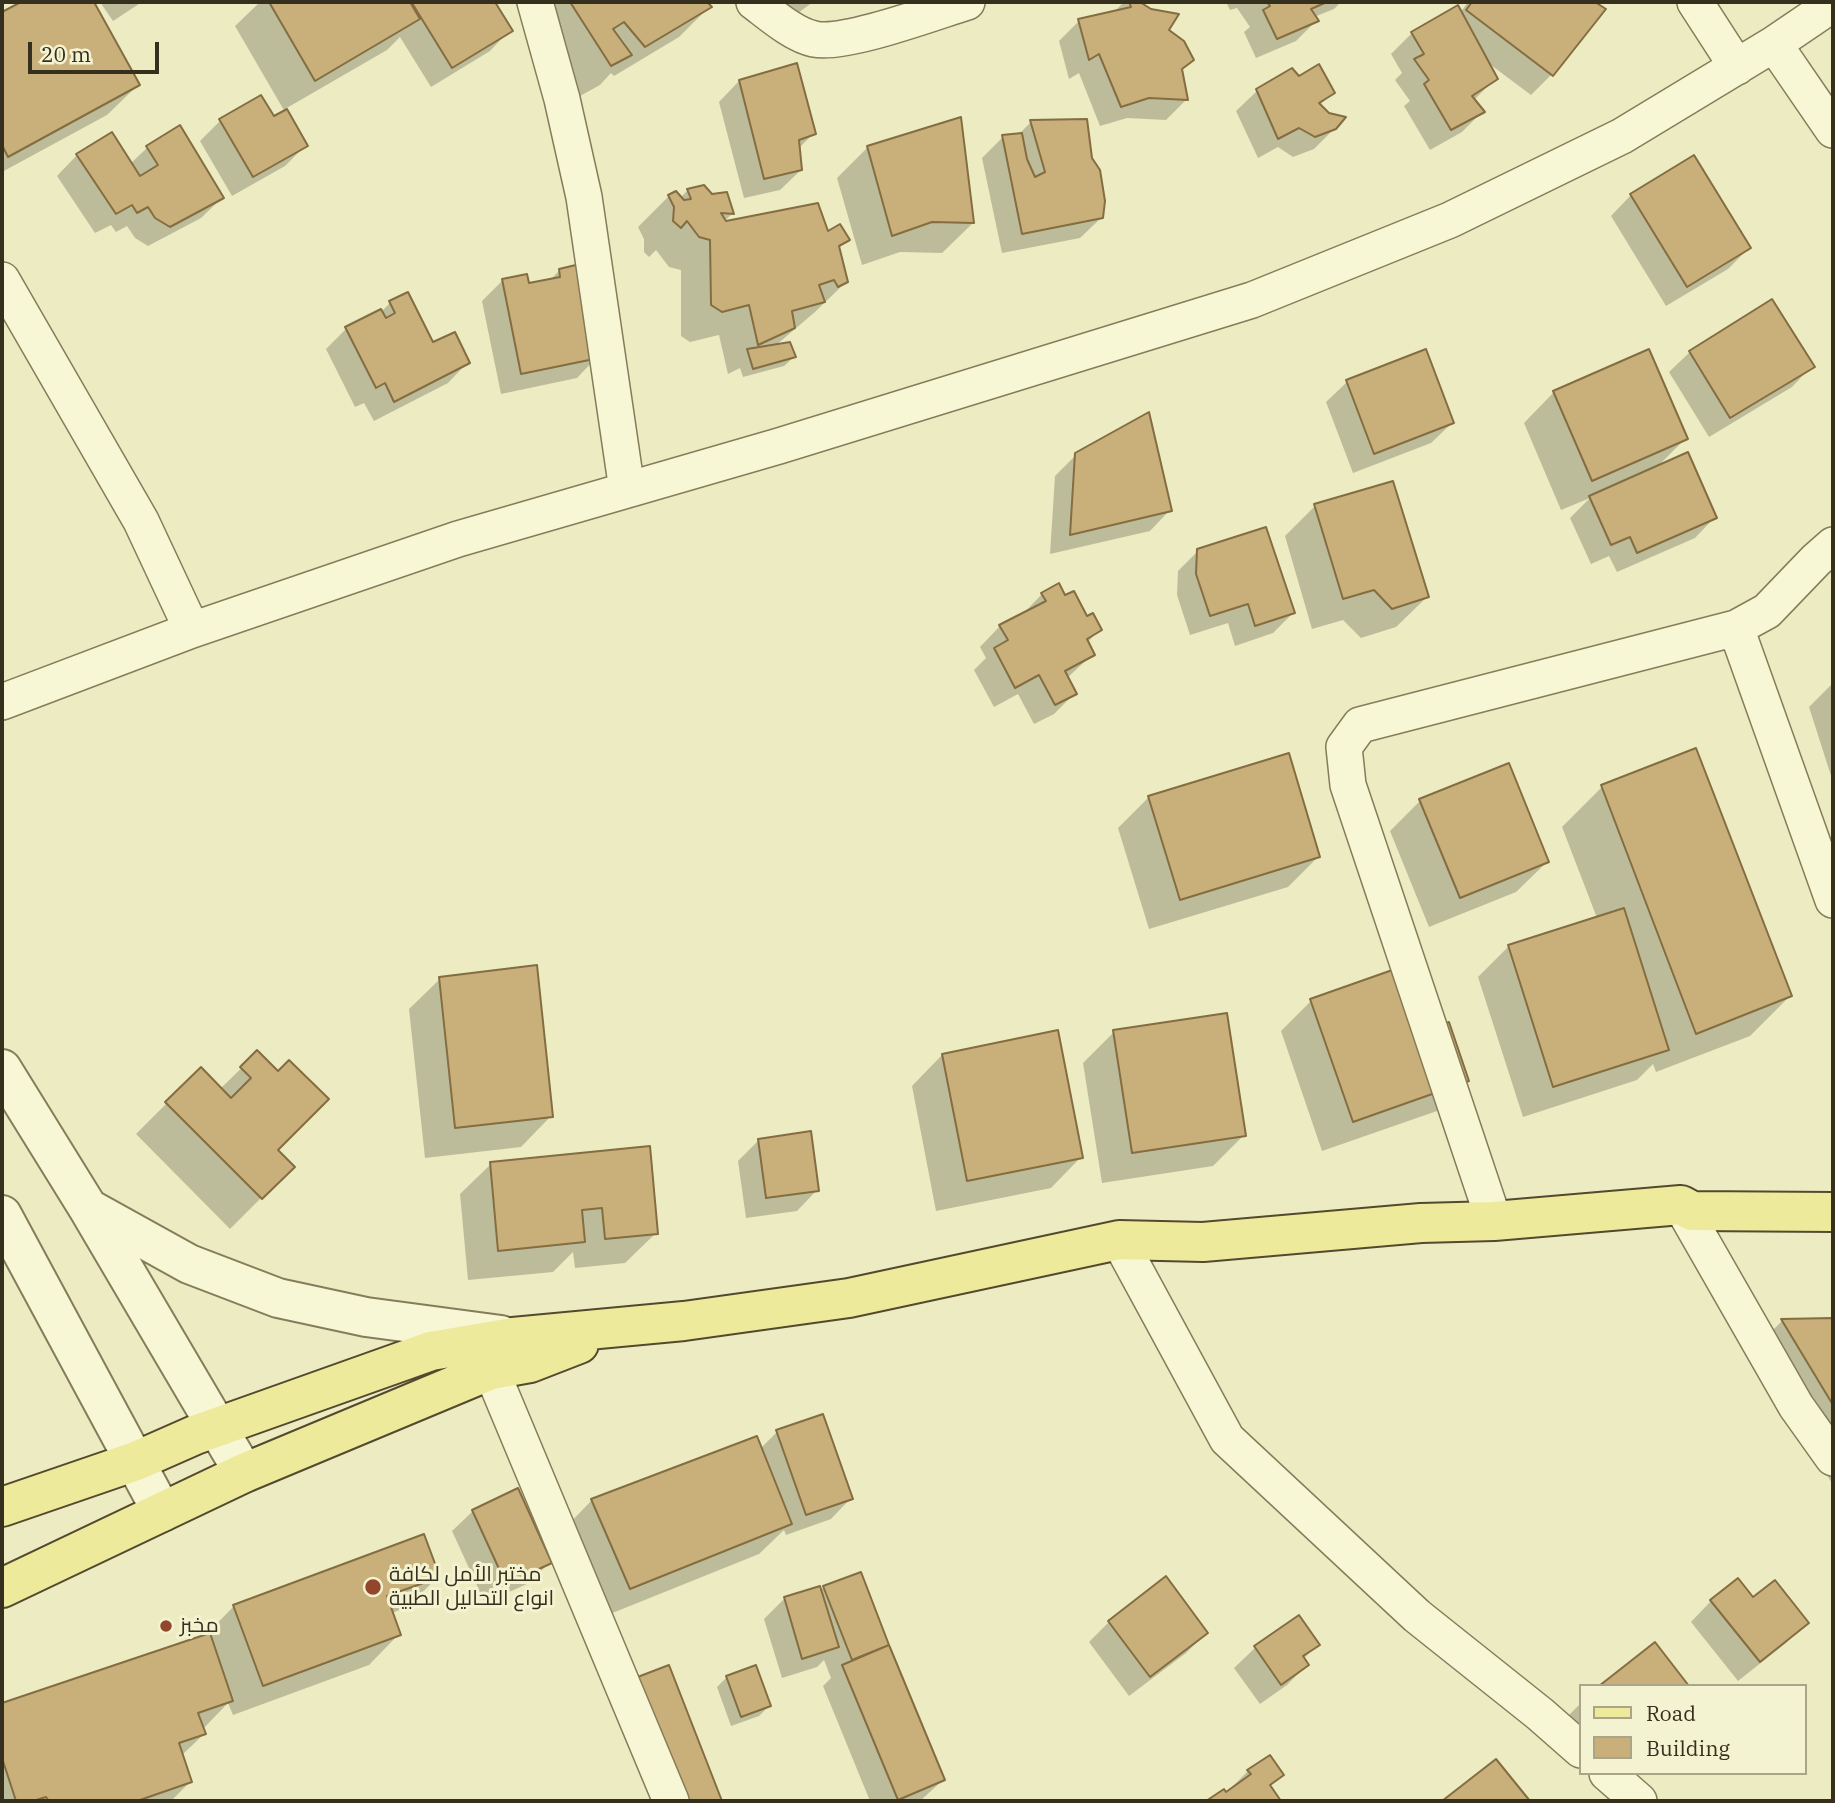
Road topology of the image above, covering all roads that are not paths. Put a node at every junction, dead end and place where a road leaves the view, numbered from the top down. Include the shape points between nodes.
1 (534, 2) edge
2 (754, 2) edge
3 (967, 2) edge
4 (1695, 2) edge
5 (1833, 4) edge
6 (1774, 44) junction
7 (1737, 67) junction
8 (1833, 130) edge
9 (2, 280) edge
10 (627, 490) junction
11 (1833, 545) edge
12 (1737, 628) junction
13 (192, 630) junction
14 (2, 702) edge
15 (1833, 900) edge
16 (2, 1069) edge
17 (1681, 1205) junction
18 (88, 1208) junction
19 (1833, 1212) edge
20 (1494, 1222) junction
21 (5, 1236) edge
22 (1119, 1240) junction
23 (618, 1328) junction
24 (513, 1337) junction
25 (431, 1351) junction
26 (491, 1370) junction
27 (219, 1427) junction
28 (1833, 1458) edge
29 (136, 1461) junction
30 (244, 1473) junction
31 (2, 1507) edge
32 (162, 1512) junction
33 (2, 1588) edge
34 (1580, 1749) edge
35 (1609, 1775) edge
36 (671, 1801) edge
37 (1639, 1801) edge

1 - 10 street via 584,197
2 - 3 street via 783,24 814,39 850,38
4 - 7 street
5 - 6 street
6 - 7 street
6 - 8 street
7 - 10 street via 1622,136 1450,220 1252,300
9 - 13 street via 141,521
10 - 13 street via 458,539
11 - 12 street via 1767,611
12 - 15 street
12 - 20 street via 1360,724 1343,747 1348,785
13 - 14 street
16 - 18 street
17 - 19 main road via 1692,1210
17 - 20 main road
17 - 28 street via 1796,1406
18 - 24 street via 189,1264 278,1298 366,1317
18 - 27 street
20 - 22 main road via 1421,1223 1203,1242
21 - 29 street
22 - 23 main road via 849,1297
22 - 34 street via 1227,1439 1417,1616
23 - 24 main road
23 - 26 main road via 530,1363
24 - 25 main road
25 - 26 street
25 - 27 main road
26 - 30 main road
26 - 36 street
27 - 29 main road
27 - 30 street
29 - 31 main road
29 - 32 street
30 - 32 main road
32 - 33 main road
35 - 37 street

